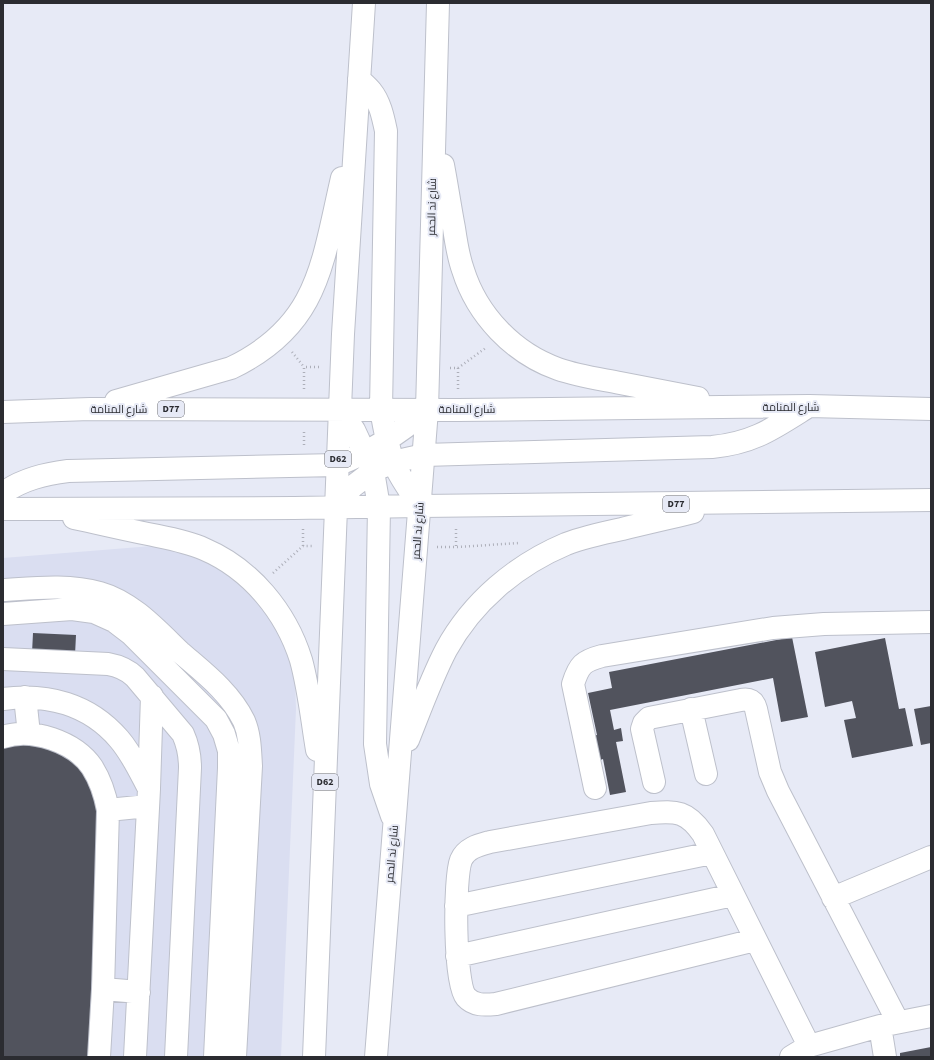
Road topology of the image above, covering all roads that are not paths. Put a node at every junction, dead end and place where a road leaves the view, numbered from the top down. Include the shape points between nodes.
1 (364, 3) edge
2 (438, 3) edge
3 (359, 79) junction
4 (357, 115) junction
5 (435, 116) junction
6 (809, 406) junction
7 (744, 407) junction
8 (90, 409) junction
9 (340, 409) junction
10 (381, 409) junction
11 (931, 409) edge
12 (427, 410) junction
13 (3, 412) edge
14 (387, 440) junction
15 (424, 455) junction
16 (369, 462) junction
17 (393, 462) junction
18 (337, 465) junction
19 (3, 493) edge
20 (931, 500) edge
21 (734, 503) junction
22 (420, 506) junction
23 (379, 507) junction
24 (336, 508) junction
25 (3, 509) edge
26 (31, 509) junction
27 (3, 590) edge
28 (3, 614) edge
29 (931, 622) edge
30 (3, 659) edge
31 (26, 696) junction
32 (152, 696) junction
33 (3, 699) edge
34 (691, 709) junction
35 (28, 734) junction
36 (3, 737) edge
37 (400, 757) junction
38 (706, 774) dead end
39 (654, 782) dead end
40 (595, 788) dead end
41 (148, 798) junction
42 (324, 798) junction
43 (108, 810) junction
44 (395, 823) junction
45 (712, 853) junction
46 (931, 857) edge
47 (733, 896) junction
48 (833, 898) junction
49 (456, 906) junction
50 (755, 940) junction
51 (457, 956) junction
52 (103, 989) junction
53 (138, 992) junction
54 (931, 1016) edge
55 (889, 1024) junction
56 (800, 1052) edge
57 (99, 1057) edge
58 (135, 1057) edge
59 (176, 1057) edge
60 (214, 1057) edge
61 (236, 1057) edge
62 (314, 1057) edge
63 (376, 1057) edge
64 (885, 1057) edge

1 - 3 main road
2 - 5 main road, شارع ند الحمر
3 - 4 main road
3 - 10 main road via 378,103 386,131
4 - 8 main road via 316,284 306,303 280,337 248,360 231,368
4 - 9 main road, D62
5 - 7 main road via 463,270 479,304 503,334 538,360 557,368
5 - 12 main road, شارع ند الحمر
6 - 7 main road, شارع المنامة / D77
6 - 11 main road, شارع المنامة / D77
6 - 15 main road via 759,436 725,446
7 - 12 main road, شارع المنامة / D77
8 - 9 main road, شارع المنامة / D77
8 - 13 main road, شارع المنامة / D77
9 - 10 main road, شارع المنامة / D77
9 - 16 main road via 354,430
9 - 18 main road, D62
10 - 12 main road, شارع المنامة / D77
10 - 14 main road
12 - 14 main road
12 - 15 main road, شارع ند الحمر
14 - 16 main road
14 - 17 main road
15 - 17 main road
15 - 22 main road, شارع ند الحمر
16 - 17 main road
16 - 18 main road
16 - 23 main road
16 - 24 main road
17 - 22 main road
18 - 19 main road via 68,471 38,476
18 - 24 main road, D62
20 - 21 main road, D77
21 - 22 main road, D77
21 - 37 main road via 592,536 561,546 544,554 504,581 471,613 446,650
22 - 23 main road, D77
22 - 37 main road, شارع ند الحمر
23 - 24 main road, D77
23 - 44 main road via 375,744 381,784
24 - 26 main road, D77
24 - 42 main road, D62
25 - 26 main road, D77
26 - 42 main road via 184,542 224,559 258,586 284,621 301,661
27 - 61 main road via 76,588 101,593 124,604 145,619 218,686 233,702 244,722 250,743 251,766
28 - 60 main road via 72,609 94,612 114,621 131,634 204,706 216,719 224,734 229,751 229,768
29 - 40 main road via 798,625 588,660 578,670 573,684
30 - 32 main road via 118,666 136,677
31 - 33 main road
31 - 35 main road
31 - 41 main road via 47,698 67,704 87,712 104,724 119,739 131,757
32 - 41 main road
32 - 59 main road via 183,734 190,756
34 - 38 main road
34 - 39 main road via 655,716 644,723 642,729
34 - 48 main road via 751,700 773,782
35 - 36 main road
35 - 43 main road via 52,738 74,749 91,766 100,781
37 - 44 main road, شارع ند الحمر
41 - 43 main road
41 - 53 main road
42 - 62 main road, D62
43 - 52 main road
44 - 63 main road, شارع ند الحمر
45 - 47 main road
45 - 49 main road
45 - 49 main road via 695,822 683,814 669,812 490,842 468,850 461,860
46 - 48 main road
47 - 50 main road
47 - 51 main road
48 - 55 main road
49 - 51 main road
50 - 51 main road via 484,1005 473,1003 464,995
50 - 56 main road
52 - 53 main road
52 - 57 main road
53 - 58 main road
54 - 55 main road
55 - 56 main road
55 - 64 main road

